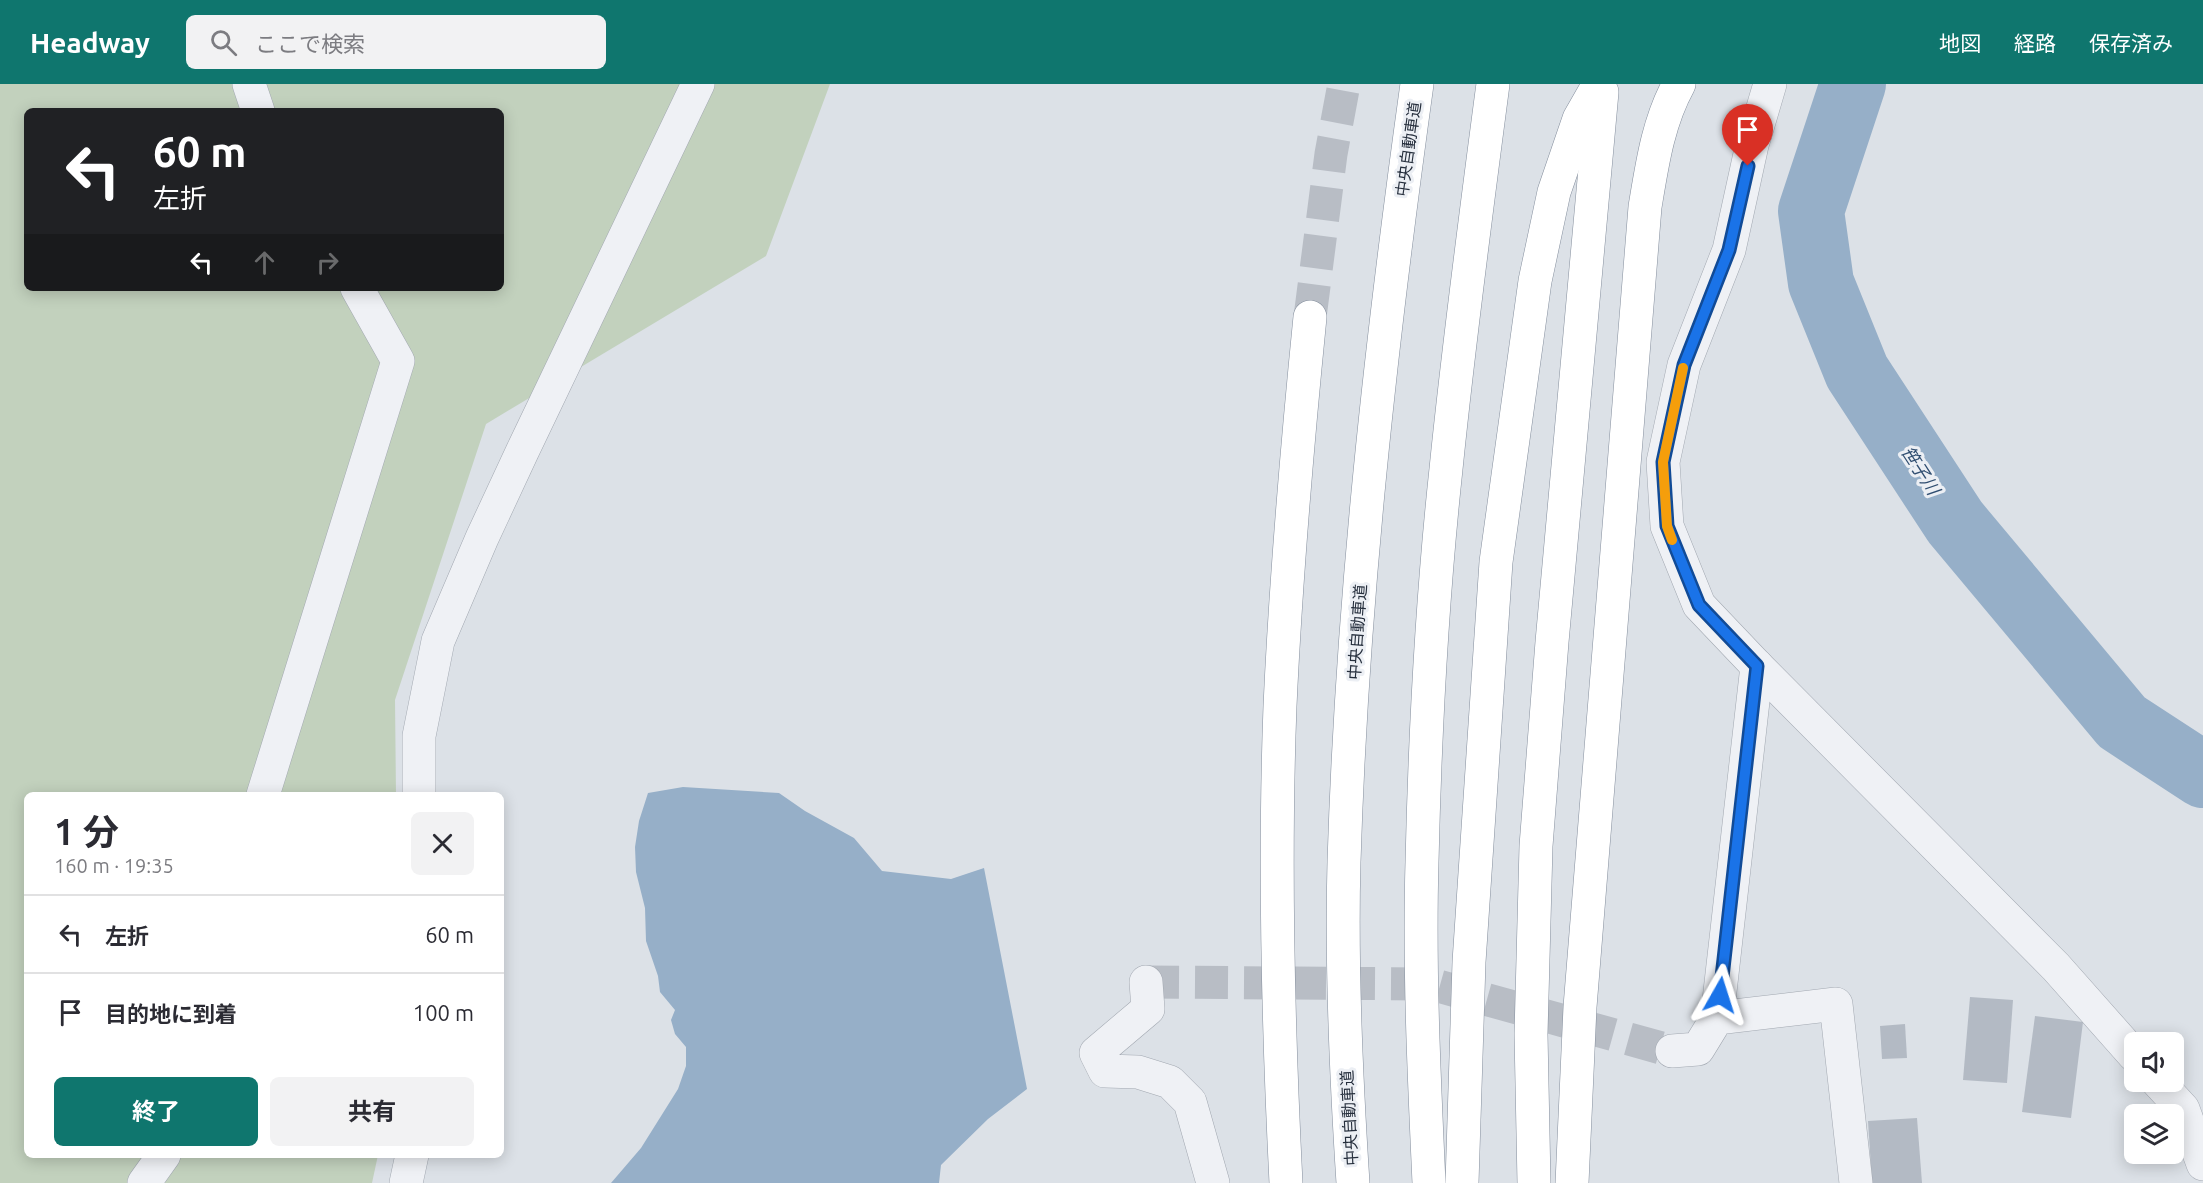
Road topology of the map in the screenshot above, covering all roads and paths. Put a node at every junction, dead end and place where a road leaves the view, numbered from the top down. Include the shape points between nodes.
1 (249, 84) edge
2 (698, 84) edge
3 (1417, 84) edge
4 (1493, 84) edge
5 (1601, 84) edge
6 (1679, 84) edge
7 (1770, 84) edge
8 (257, 108) edge
9 (359, 291) edge
10 (1310, 317) tunnel mouth
11 (1757, 666) junction
12 (264, 792) edge
13 (419, 792) edge
14 (1146, 982) dead end
15 (1717, 1018) junction
16 (2124, 1044) edge
17 (1672, 1051) tunnel mouth
18 (2167, 1092) edge
19 (162, 1158) edge
20 (411, 1158) edge
21 (2203, 1164) edge
22 (144, 1183) edge
23 (406, 1183) edge
24 (1213, 1183) edge
25 (1286, 1183) edge
26 (1353, 1183) edge
27 (1429, 1183) edge
28 (1462, 1183) edge
29 (1534, 1183) edge
30 (1572, 1183) edge
31 (1856, 1183) edge

1 - 8 street
2 - 13 street via 522,452 438,641 419,736
3 - 26 highway, 中央自動車道 via 1370,465 1354,676 1344,863 1346,1061
4 - 27 highway via 1445,472 1430,672 1422,864 1423,1050
5 - 28 highway via 1579,119 1554,192 1535,281 1496,562 1469,962
5 - 29 highway via 1536,846 1531,1034
6 - 30 highway via 1669,102 1653,154 1645,207 1580,1007
7 - 11 street via 1752,144 1729,250 1684,365 1663,462 1667,526 1699,605
9 - 12 street via 398,361
10 - 25 highway via 1291,513 1280,708 1277,886
11 - 15 street
11 - 16 street via 2056,967
14 - 24 street via 1148,1009 1096,1053 1105,1071 1138,1072 1170,1082 1190,1102
15 - 17 street via 1698,1049
15 - 31 street via 1836,1004
18 - 21 street via 2182,1109
19 - 22 street
20 - 23 street

